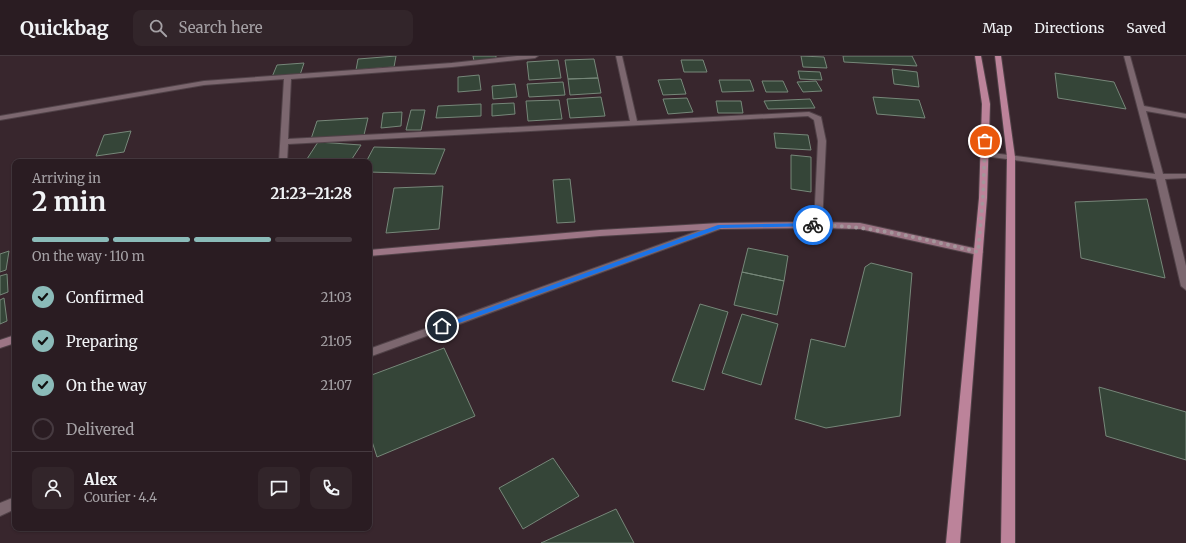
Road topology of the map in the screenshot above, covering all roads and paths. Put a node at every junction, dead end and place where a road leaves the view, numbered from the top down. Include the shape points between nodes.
1 (536, 56) edge
2 (619, 56) edge
3 (978, 56) edge
4 (998, 56) edge
5 (1126, 56) edge
6 (501, 58) edge
7 (288, 77) junction
8 (1141, 108) junction
9 (1186, 116) edge
10 (0, 118) edge
11 (634, 122) junction
12 (284, 142) junction
13 (984, 154) junction
14 (1011, 157) junction
15 (283, 159) edge
16 (1160, 176) junction
17 (1186, 176) edge
18 (818, 225) junction
19 (720, 226) junction
20 (978, 252) junction
21 (372, 253) edge
22 (1185, 279) edge
23 (12, 340) edge
24 (0, 344) edge
25 (372, 352) edge
26 (12, 504) edge
27 (0, 510) edge
28 (954, 543) edge
29 (1008, 543) edge

1 - 6 street
2 - 11 street
3 - 13 main road via 986,104
4 - 14 main road
5 - 8 street
6 - 7 street
7 - 10 street via 191,85
7 - 12 street
8 - 9 street
8 - 16 street
11 - 12 street
11 - 18 street via 800,113 814,116 818,119 822,141
12 - 15 street
13 - 14 street
13 - 20 main road
14 - 16 street
14 - 29 main road
16 - 17 street
16 - 22 street
18 - 19 street
18 - 20 street via 867,228
19 - 21 street via 600,233
19 - 25 street
20 - 28 main road
23 - 24 street
26 - 27 street

